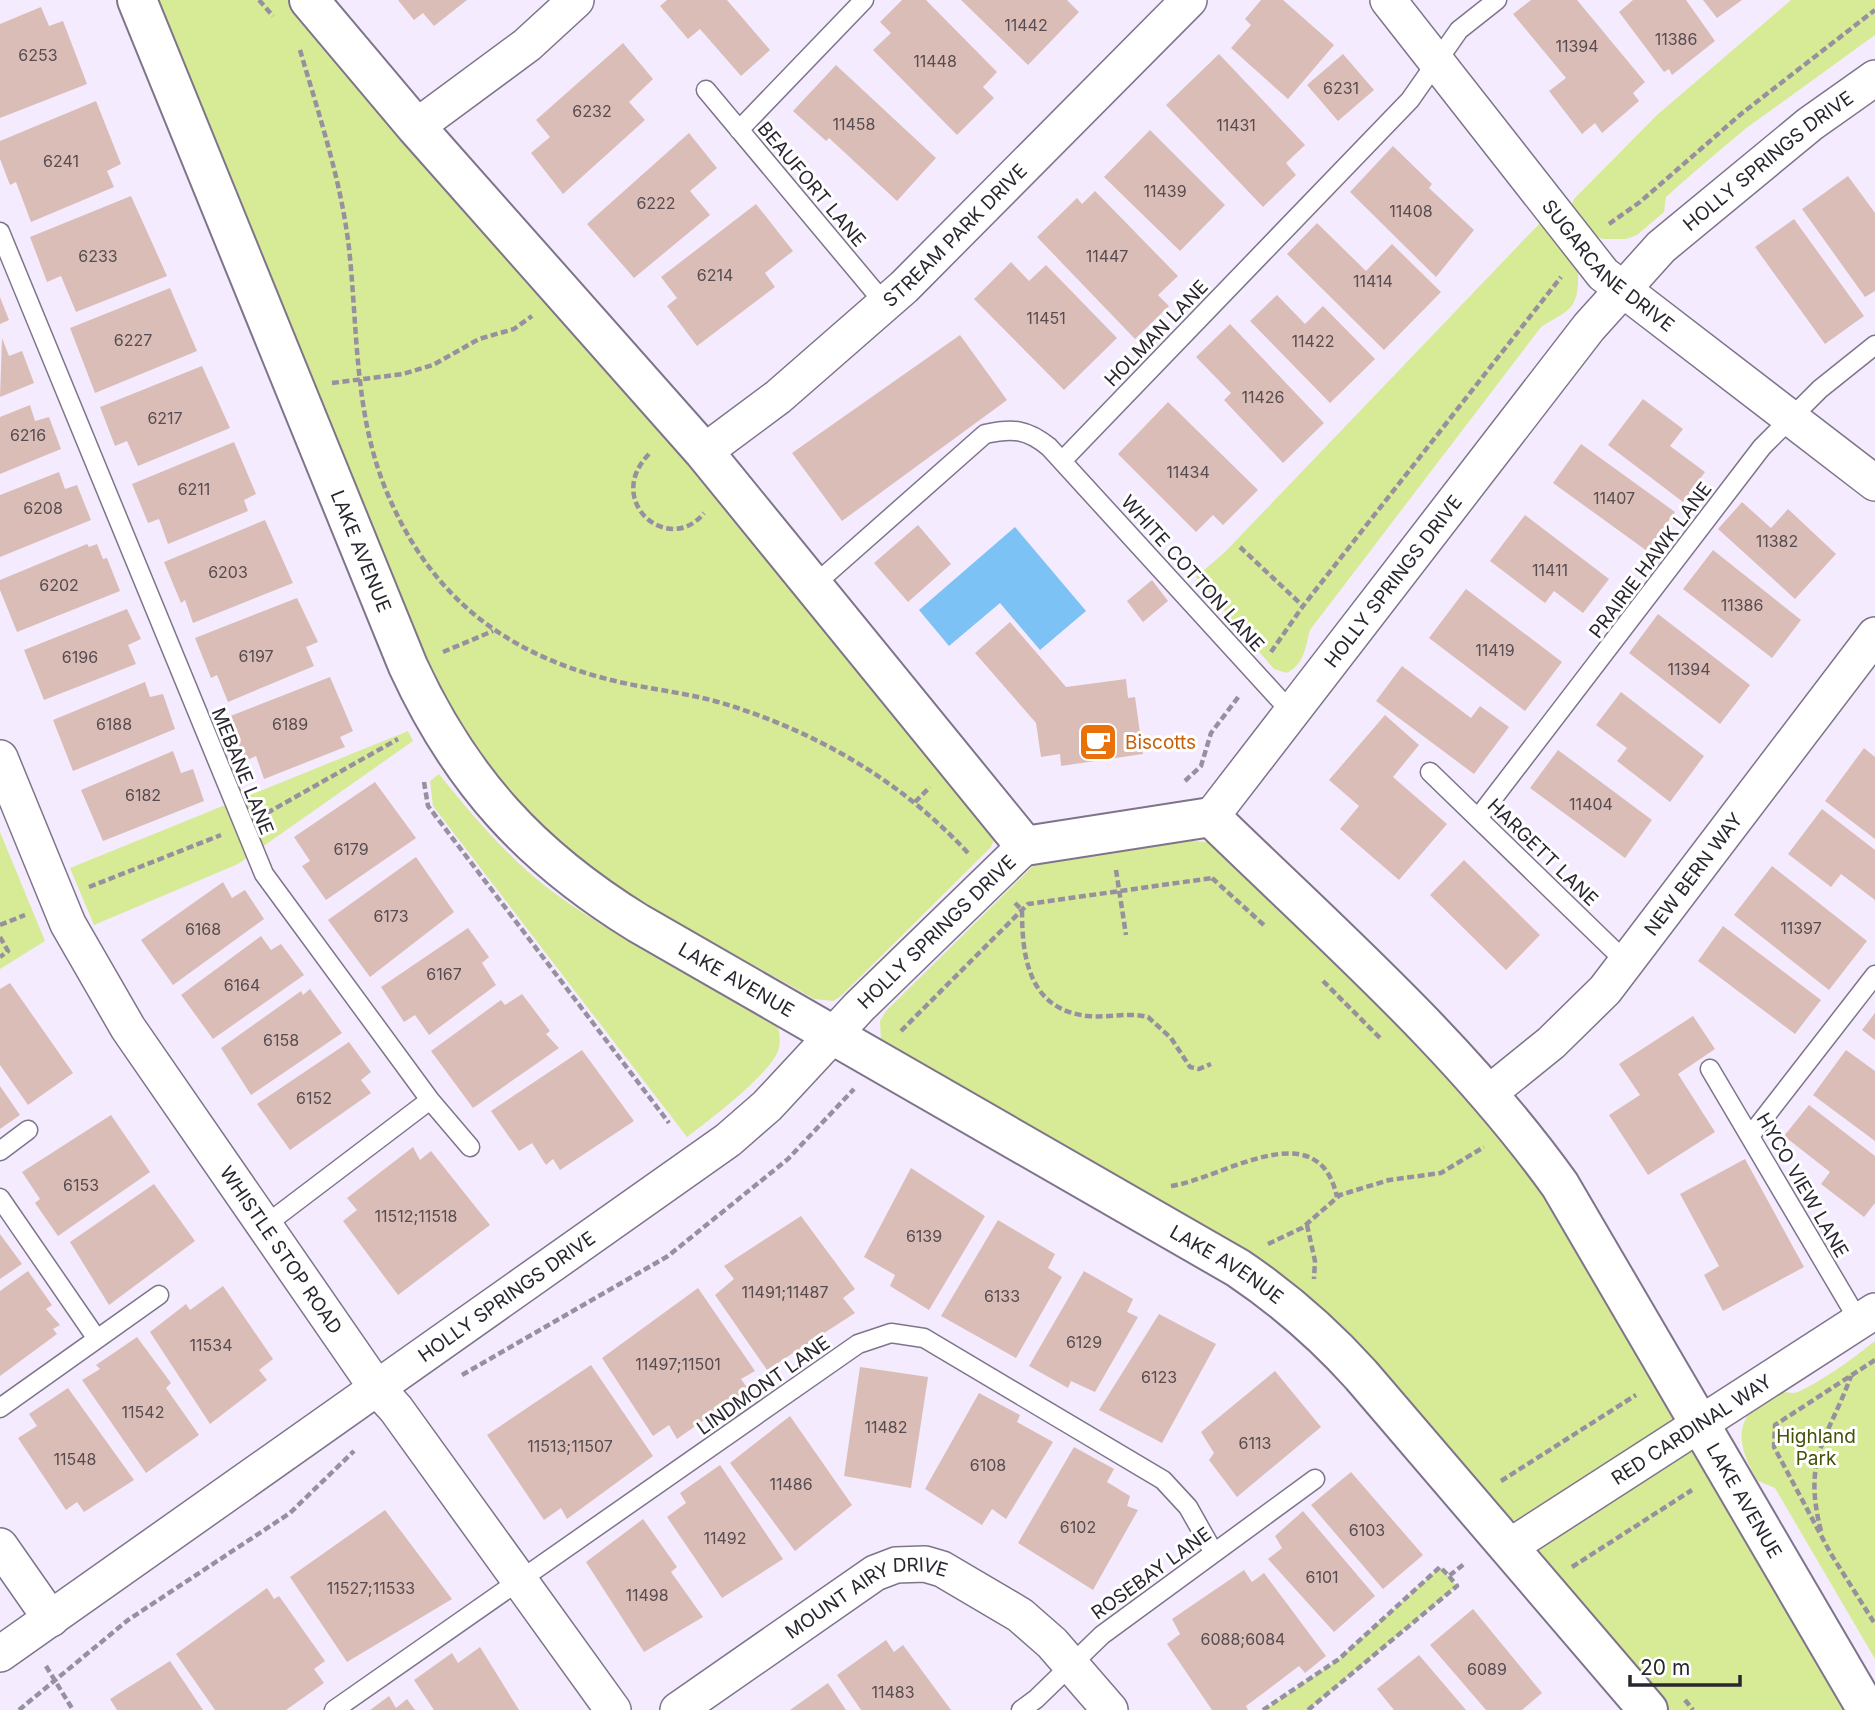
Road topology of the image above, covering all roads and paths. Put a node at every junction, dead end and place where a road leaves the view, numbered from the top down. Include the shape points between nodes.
1 (136, 0) edge
2 (309, 0) edge
3 (576, 0) edge
4 (864, 0) edge
5 (1189, 0) edge
6 (1388, 0) edge
7 (1497, 0) edge
8 (299, 47) dead end
9 (1437, 63) junction
10 (1875, 78) edge
11 (706, 90) dead end
12 (416, 127) junction
13 (739, 130) junction
14 (0, 232) edge
15 (1623, 290) junction
16 (885, 304) junction
17 (532, 316) dead end
18 (1875, 345) edge
19 (358, 378) junction
20 (334, 397) dead end
21 (1790, 419) junction
22 (704, 452) junction
23 (649, 454) dead end
24 (1062, 461) junction
25 (1875, 483) edge
26 (709, 507) dead end
27 (1241, 547) dead end
28 (813, 586) junction
29 (1303, 606) dead end
30 (493, 631) junction
31 (1875, 635) edge
32 (443, 664) dead end
33 (1292, 713) junction
34 (0, 758) edge
35 (1430, 772) dead end
36 (936, 781) dead end
37 (424, 782) dead end
38 (915, 802) junction
39 (1211, 817) junction
40 (1478, 818) junction
41 (1025, 846) junction
42 (991, 879) junction
43 (35, 910) dead end
44 (1022, 910) junction
45 (0, 925) edge
46 (1273, 933) dead end
47 (0, 937) edge
48 (0, 957) edge
49 (1628, 963) junction
50 (1875, 975) edge
51 (1320, 978) dead end
52 (901, 1031) dead end
53 (832, 1035) junction
54 (1385, 1044) dead end
55 (1211, 1064) dead end
56 (1710, 1069) dead end
57 (852, 1091) dead end
58 (1489, 1093) junction
59 (430, 1100) junction
60 (669, 1123) dead end
61 (28, 1130) dead end
62 (1750, 1136) junction
63 (1477, 1137) dead end
64 (1486, 1146) junction
65 (470, 1147) dead end
66 (0, 1150) edge
67 (1492, 1155) dead end
68 (1164, 1187) dead end
69 (0, 1198) edge
70 (1337, 1198) junction
71 (1307, 1225) junction
72 (264, 1226) junction
73 (1265, 1247) dead end
74 (1314, 1280) dead end
75 (159, 1295) dead end
76 (1867, 1317) edge
77 (97, 1339) junction
78 (1875, 1360) edge
79 (1852, 1376) junction
80 (457, 1379) dead end
81 (376, 1387) junction
82 (1636, 1395) dead end
83 (0, 1408) edge
84 (1700, 1425) junction
85 (356, 1448) dead end
86 (1315, 1479) dead end
87 (1498, 1483) dead end
88 (1692, 1490) dead end
89 (0, 1546) edge
90 (1508, 1547) junction
91 (1214, 1553) junction
92 (1831, 1554) junction
93 (1464, 1564) dead end
94 (1571, 1567) dead end
95 (1449, 1576) junction
96 (521, 1579) junction
97 (51, 1619) junction
98 (1875, 1624) edge
99 (0, 1654) edge
100 (43, 1662) dead end
101 (1072, 1664) junction
102 (54, 1680) junction
103 (19, 1710) edge
104 (73, 1710) edge
105 (334, 1710) edge
106 (613, 1710) edge
107 (678, 1710) edge
108 (1021, 1710) edge
109 (1110, 1710) edge
110 (1263, 1710) edge
111 (1308, 1710) edge
112 (1648, 1710) edge
113 (1867, 1710) edge

1 - 53 street, LAKE AVENUE via 408,666 448,744 502,815 568,877 638,923
2 - 12 street
3 - 12 street via 527,45
4 - 13 lane
5 - 16 street, STREAM PARK DRIVE
6 - 9 street, SUGARCANE DRIVE
7 - 9 lane, HOLMAN LANE via 1459,30
8 - 19 path via 319,105 348,244
9 - 15 street, SUGARCANE DRIVE via 1583,252
9 - 24 lane, HOLMAN LANE via 1410,100
10 - 15 street, HOLLY SPRINGS DRIVE via 1810,124 1661,247
11 - 13 lane, BEAUFORT LANE
12 - 22 street
13 - 16 lane, BEAUFORT LANE
14 - 59 lane, MEBANE LANE via 264,874
15 - 21 street, SUGARCANE DRIVE
15 - 33 street, HOLLY SPRINGS DRIVE via 1588,327
16 - 22 street, STREAM PARK DRIVE via 788,389
17 - 19 path via 514,329 479,339 433,365 403,374
18 - 21 lane, PRAIRIE HAWK LANE
19 - 20 path via 328,384
19 - 30 path via 375,460 402,523 435,572
21 - 25 street, SUGARCANE DRIVE
21 - 40 lane, PRAIRIE HAWK LANE via 1762,447
22 - 28 street
23 - 26 path via 633,476 635,503 652,523 678,528 691,524
24 - 28 lane via 1033,433 1012,428 985,434
24 - 33 lane, WHITE COTTON LANE
27 - 29 path
28 - 41 street
30 - 32 path via 439,654
30 - 38 path via 522,650 569,668 698,697 762,717 863,764
31 - 49 street, NEW BERN WAY
33 - 39 street, HOLLY SPRINGS DRIVE
34 - 72 street, WHISTLE STOP ROAD via 68,924 128,1028
35 - 40 lane, HARGETT LANE
36 - 38 path
37 - 60 path via 428,806
38 - 42 path
39 - 41 street, HOLLY SPRINGS DRIVE
39 - 58 street, LAKE AVENUE
40 - 49 lane, HARGETT LANE
41 - 42 street, HOLLY SPRINGS DRIVE
42 - 44 path
42 - 53 street, HOLLY SPRINGS DRIVE
43 - 45 path
44 - 46 path via 1028,904 1212,878
44 - 52 path
44 - 55 path via 1027,967 1033,982 1053,1003 1077,1014 1148,1017 1171,1038 1190,1067
47 - 48 path via 8,951
49 - 58 street, NEW BERN WAY via 1579,1018
50 - 62 lane
51 - 54 path
53 - 81 street, HOLLY SPRINGS DRIVE via 767,1106 728,1140
53 - 90 street, LAKE AVENUE via 1270,1290 1332,1343
56 - 62 lane, HYCO VIEW LANE
57 - 80 path via 788,1159 668,1256
58 - 84 street, LAKE AVENUE via 1560,1185
59 - 65 lane, MEBANE LANE
59 - 72 lane
61 - 66 lane
62 - 76 lane, HYCO VIEW LANE
63 - 64 path
64 - 67 path
64 - 70 path via 1441,1173 1369,1185
68 - 70 path via 1191,1183 1282,1153 1319,1163
69 - 77 lane
70 - 71 path
71 - 73 path
71 - 74 path
72 - 81 street, WHISTLE STOP ROAD
75 - 77 lane
76 - 84 street, RED CARDINAL WAY
77 - 83 lane
78 - 79 path
79 - 92 path via 1821,1441 1816,1464 1816,1510
79 - 92 path via 1775,1425 1773,1436 1774,1447
81 - 96 street, WHISTLE STOP ROAD
81 - 97 street, HOLLY SPRINGS DRIVE
82 - 87 path
84 - 90 street, RED CARDINAL WAY
84 - 113 street, LAKE AVENUE
85 - 102 path via 290,1513 128,1620
86 - 91 lane, ROSEBAY LANE
88 - 94 path
89 - 97 street
90 - 112 street, LAKE AVENUE
91 - 96 lane, LINDMONT LANE via 1188,1507 1148,1469 924,1338 891,1333 858,1344
91 - 101 lane, ROSEBAY LANE via 1102,1635
92 - 98 path
93 - 95 path
95 - 110 path via 1440,1567 1339,1659
95 - 111 path via 1457,1586
96 - 105 lane, LINDMONT LANE
96 - 106 street, WHISTLE STOP ROAD
97 - 99 street, HOLLY SPRINGS DRIVE
100 - 102 path
101 - 107 street, MOUNT AIRY DRIVE via 1020,1615 942,1569 909,1563 868,1577
101 - 108 lane, ROSEBAY LANE
101 - 109 street, MOUNT AIRY DRIVE
102 - 103 path
102 - 104 path

